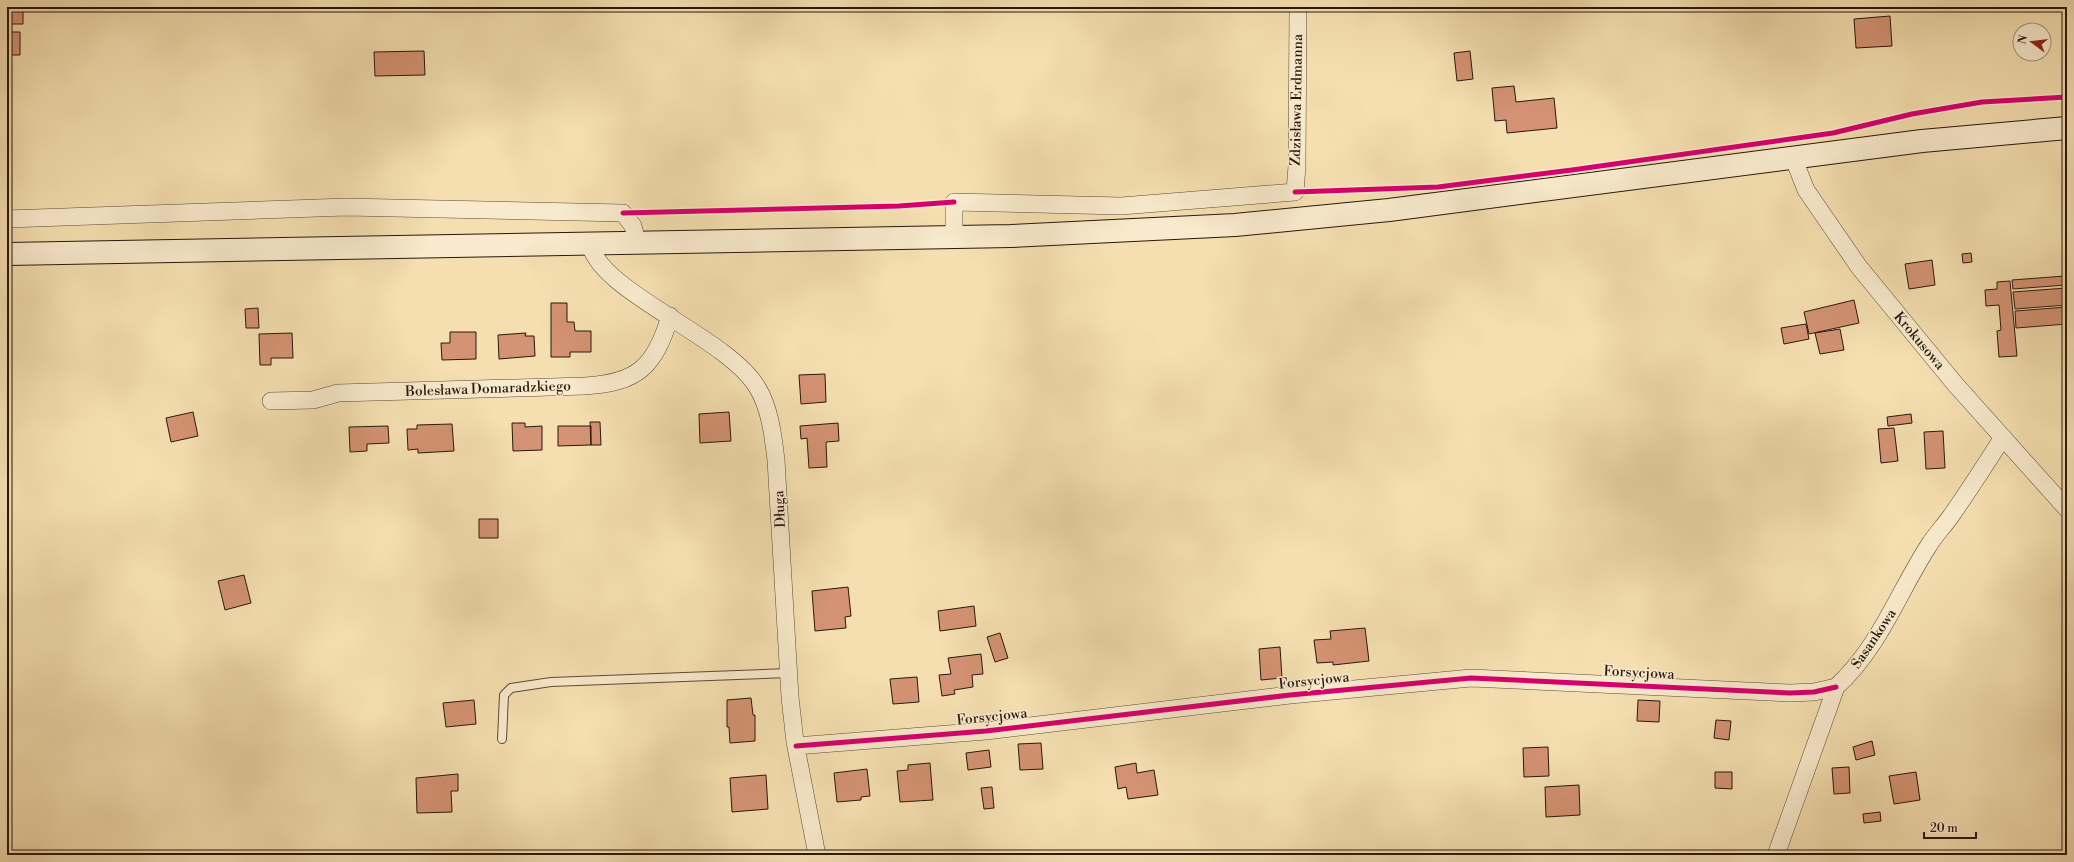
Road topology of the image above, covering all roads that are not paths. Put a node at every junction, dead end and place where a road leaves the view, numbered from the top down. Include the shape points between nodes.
1 (1298, 7) edge
2 (2067, 128) edge
3 (1793, 157) junction
4 (7, 219) edge
5 (954, 237) junction
6 (637, 242) junction
7 (590, 244) junction
8 (7, 254) edge
9 (670, 316) junction
10 (271, 401) dead end
11 (2003, 438) junction
12 (2067, 509) edge
13 (789, 673) junction
14 (1836, 687) junction
15 (502, 739) dead end
16 (796, 746) junction
17 (816, 855) edge
18 (1776, 855) edge

1 - 5 street, Zdzisława Erdmanna via 1295,192 1121,206 954,202
2 - 3 main road via 1922,141
3 - 5 main road via 1389,210 1235,225
3 - 11 street, Krokusowa via 1806,190 1859,268 1940,367
4 - 6 street via 346,207 623,213 633,226
5 - 6 main road
6 - 7 main road
7 - 8 main road
7 - 9 street, Długa via 592,254 600,265 637,295
9 - 10 street, Bolesława Domaradzkiego via 657,351 644,368 621,382 585,386 338,393 313,400
9 - 13 street, Długa via 743,370 756,385 766,403 776,460
11 - 12 street, Krokusowa
11 - 14 street, Sasankowa via 1929,545 1871,647
13 - 15 lane via 531,684 511,688 504,695
13 - 16 street, Długa
14 - 16 street, Forsycjowa via 1814,692 1790,693 1470,678 1290,695 986,731
14 - 18 street, Sasankowa
16 - 17 street, Długa

